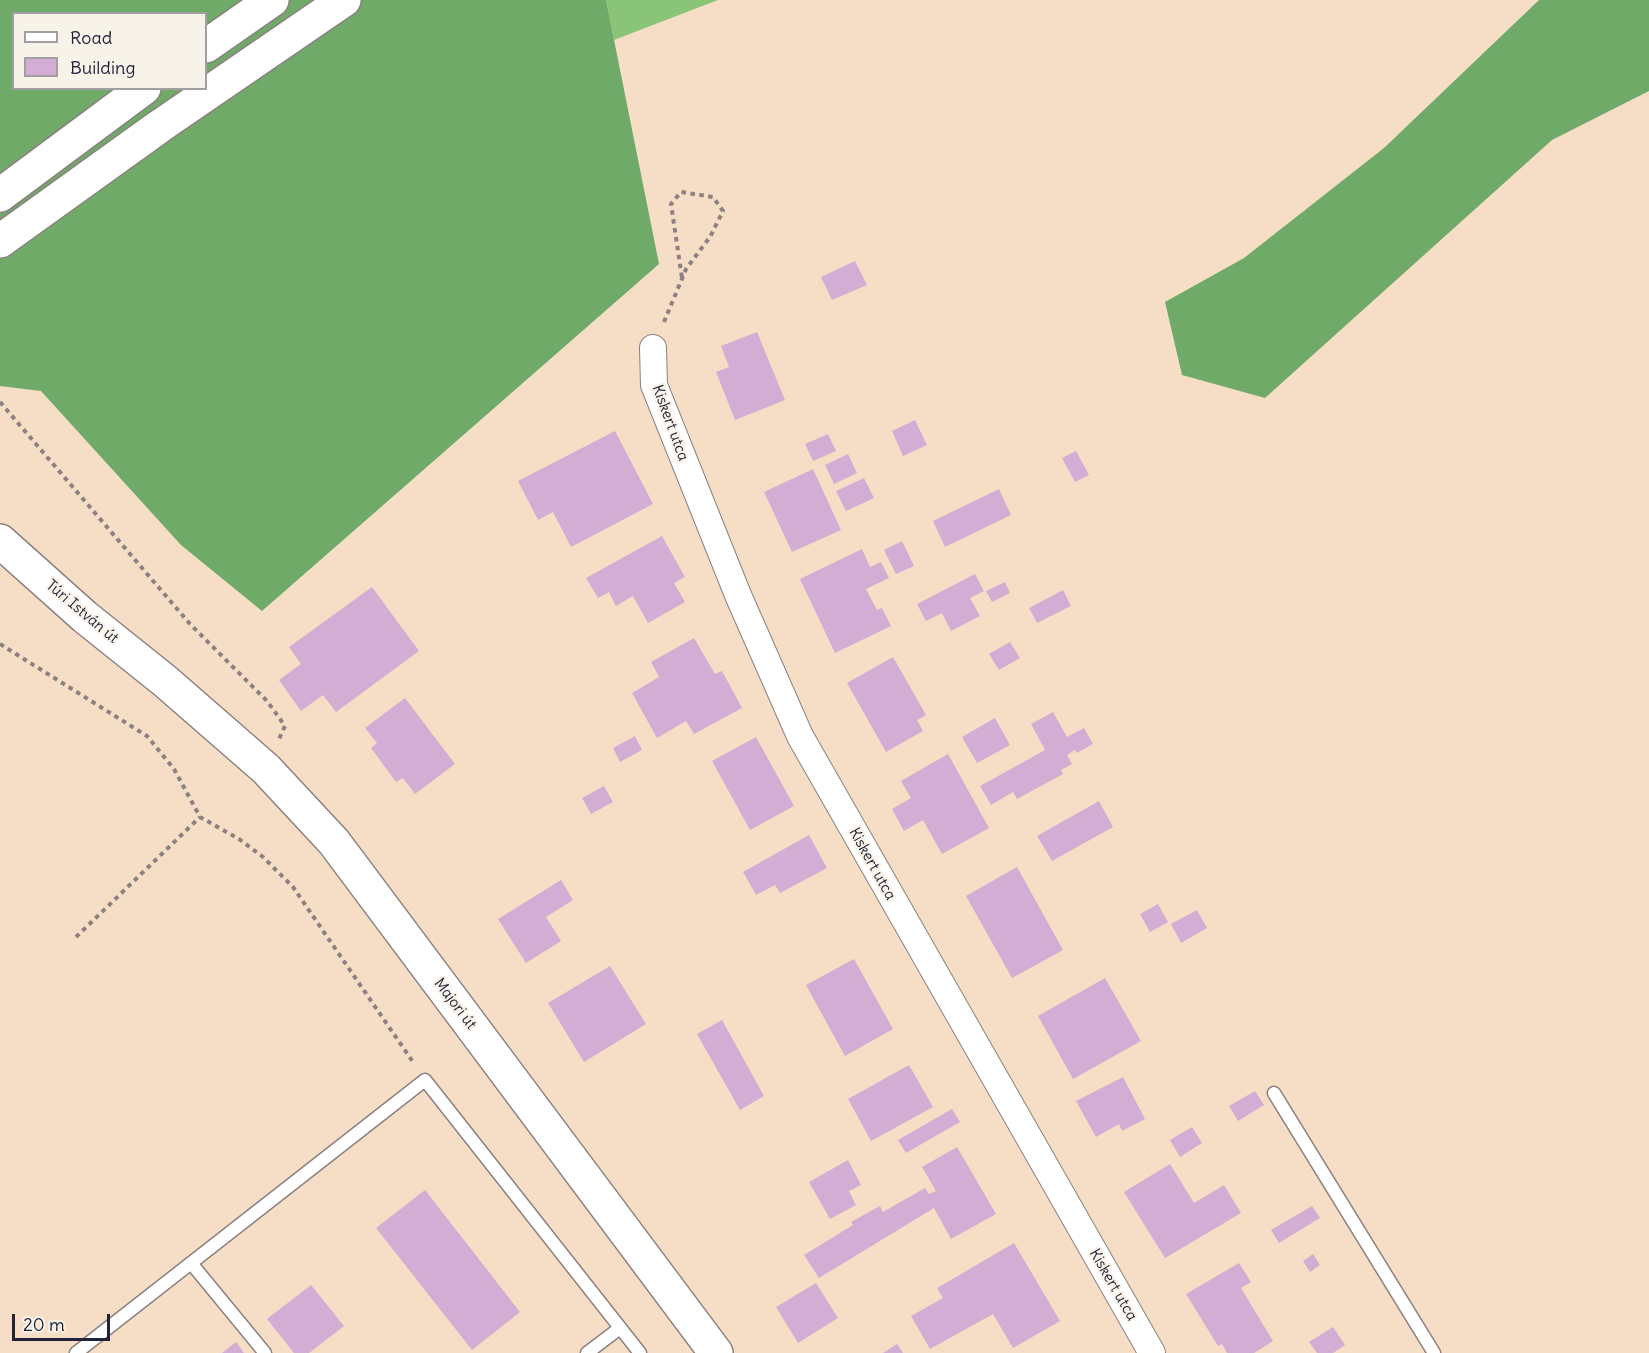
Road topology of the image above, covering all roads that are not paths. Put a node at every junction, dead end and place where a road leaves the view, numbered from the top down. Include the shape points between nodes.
1 (272, 0) edge
2 (344, 0) edge
3 (207, 45) edge
4 (141, 90) edge
5 (0, 195) edge
6 (0, 241) edge
7 (653, 348) road end
8 (0, 541) edge
9 (165, 681) joint
10 (1274, 1093) dead end
11 (191, 1263) junction
12 (620, 1328) junction
13 (76, 1353) edge
14 (265, 1353) edge
15 (587, 1353) edge
16 (640, 1353) edge
17 (716, 1353) edge
18 (1152, 1353) edge
19 (1434, 1353) edge

1 - 3 main road
2 - 6 main road
4 - 5 main road
7 - 18 street, Kiskert utca via 654,385 738,595 800,736
8 - 9 main road, Túri István út
9 - 17 main road, Majori út via 266,770 334,843
10 - 19 lane
11 - 12 lane via 425,1080
11 - 13 lane
11 - 14 lane
12 - 15 lane
12 - 16 lane

